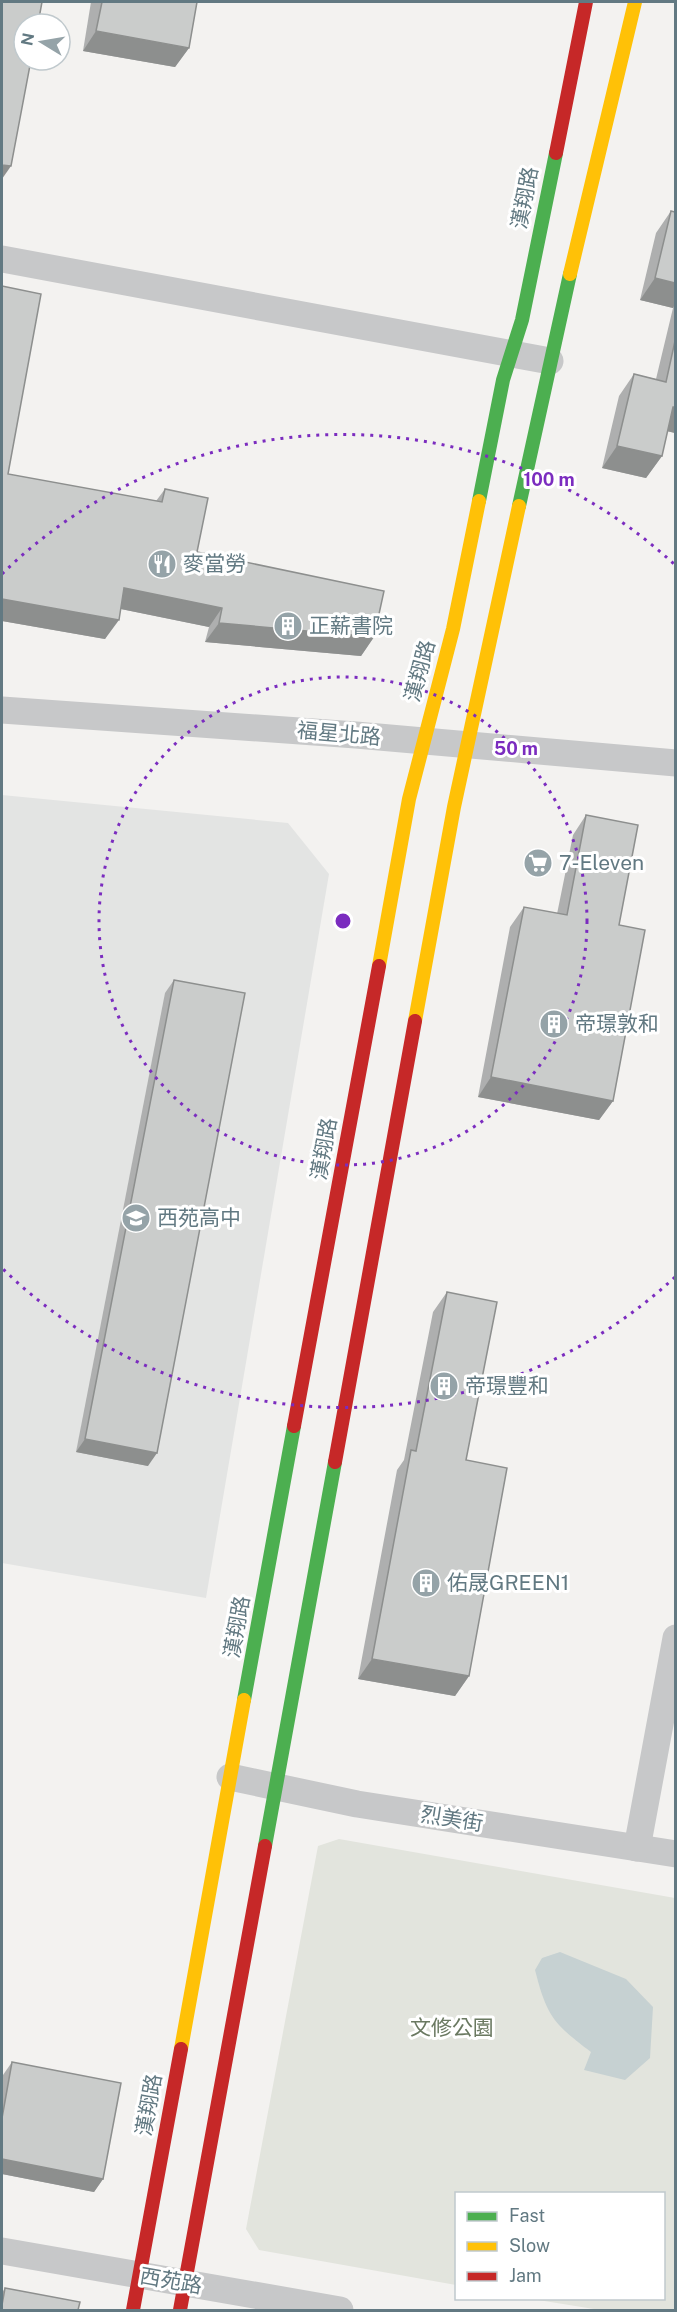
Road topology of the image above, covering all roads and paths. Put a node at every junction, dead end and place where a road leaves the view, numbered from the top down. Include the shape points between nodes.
1 (586, 2) edge
2 (635, 2) edge
3 (2, 259) edge
4 (509, 354) junction
5 (550, 361) junction
6 (2, 710) edge
7 (422, 741) junction
8 (469, 746) junction
9 (675, 763) edge
10 (675, 1638) edge
11 (230, 1777) junction
12 (275, 1789) junction
13 (637, 1848) junction
14 (675, 1854) edge
15 (2, 2251) edge
16 (139, 2275) junction
17 (185, 2283) junction
18 (133, 2310) edge
19 (180, 2310) edge
20 (340, 2310) edge

1 - 4 street, 漢翔路 via 522,320
2 - 5 street
3 - 4 street
4 - 5 street
4 - 7 street, 漢翔路 via 453,629
5 - 8 street
6 - 7 street, 福星北路
7 - 8 street, 福星北路
7 - 11 street, 漢翔路
8 - 9 street, 福星北路
8 - 12 street via 451,823
10 - 13 street
11 - 12 street, 烈美街
11 - 16 street, 漢翔路
12 - 13 street, 烈美街
12 - 17 street
13 - 14 street, 烈美街
15 - 16 street, 西苑路
16 - 17 street, 西苑路
16 - 18 street, 漢翔路
17 - 19 street
17 - 20 street, 西苑路

